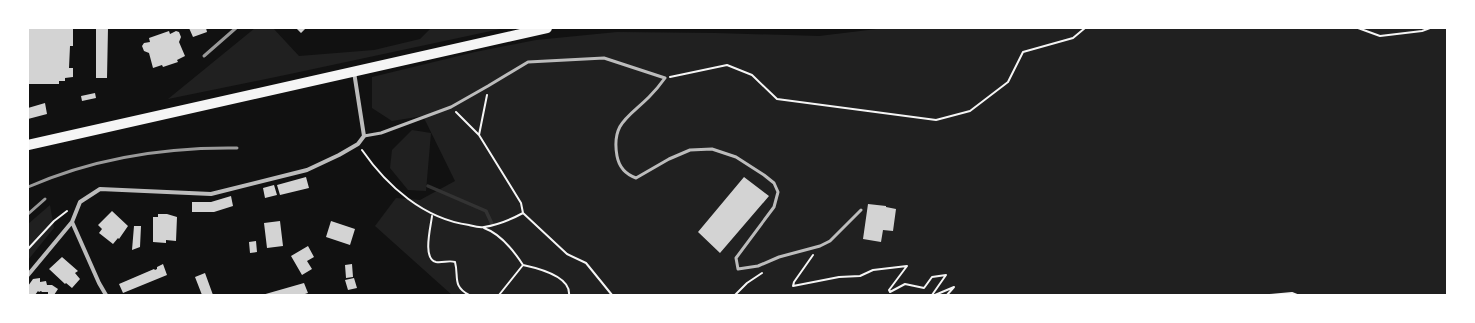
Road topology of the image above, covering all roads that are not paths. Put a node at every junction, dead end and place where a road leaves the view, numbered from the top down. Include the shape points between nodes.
1 (547, 28) edge
2 (354, 72) junction
3 (364, 136) junction
4 (28, 145) edge
5 (861, 210) dead end
6 (72, 222) junction
7 (28, 275) edge
8 (106, 295) edge

1 - 2 main road
2 - 3 street
2 - 4 main road
3 - 5 lane via 381,133 451,107 528,62 604,58 665,78 649,97 626,117 619,129 615,142 617,158 622,170 628,175 636,178 690,150 712,149 736,157 774,183 778,192 774,207 736,258 738,269 758,266 820,246 830,241
3 - 6 street via 358,144 307,170 211,194 100,190 80,202
6 - 7 street
6 - 8 street

